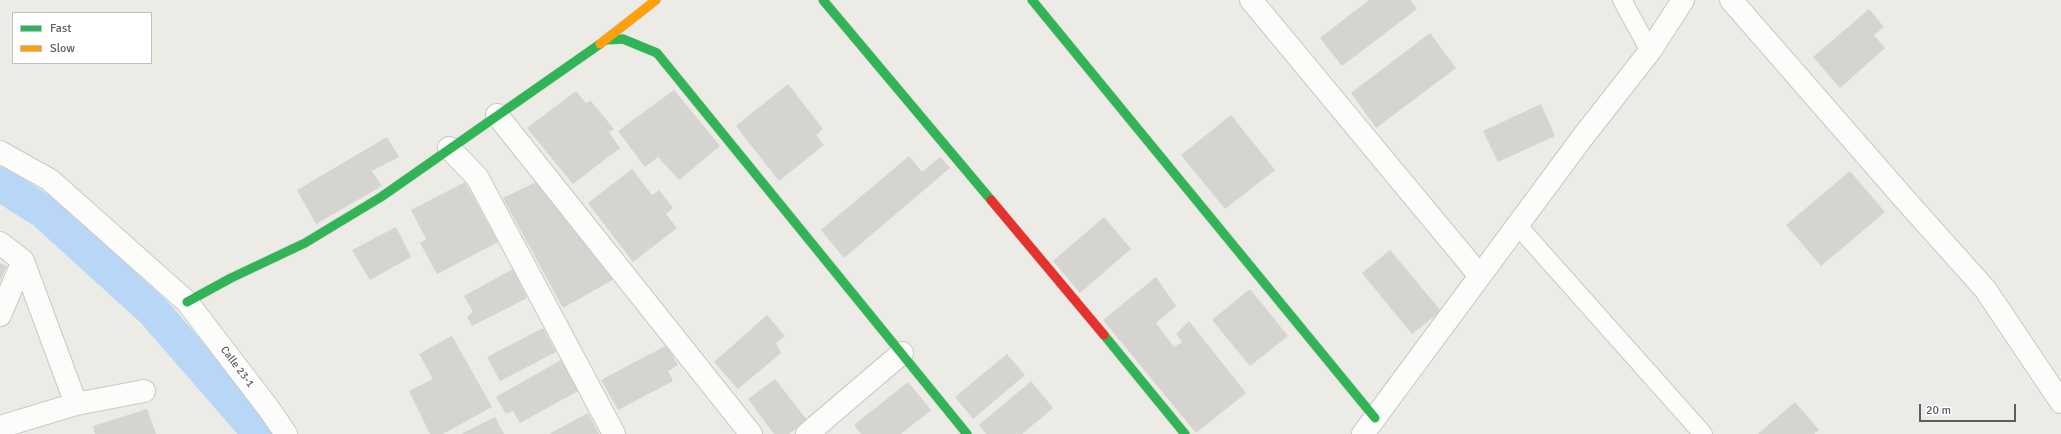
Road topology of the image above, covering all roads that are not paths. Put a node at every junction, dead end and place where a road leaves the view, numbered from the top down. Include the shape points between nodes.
1 (656, 0) edge
2 (823, 0) edge
3 (1032, 0) edge
4 (1251, 0) edge
5 (1622, 0) edge
6 (1684, 0) edge
7 (1731, 0) edge
8 (605, 40) junction
9 (1650, 51) junction
10 (498, 115) junction
11 (449, 148) junction
12 (0, 152) edge
13 (1518, 226) junction
14 (0, 243) edge
15 (23, 261) junction
16 (1480, 276) junction
17 (187, 302) junction
18 (0, 315) edge
19 (902, 353) junction
20 (144, 391) dead end
21 (2061, 402) edge
22 (76, 404) junction
23 (1369, 426) edge
24 (0, 427) edge
25 (286, 434) edge
26 (614, 434) edge
27 (751, 434) edge
28 (807, 434) edge
29 (967, 434) edge
30 (1185, 434) edge
31 (1703, 434) edge

1 - 8 street
2 - 30 street
3 - 23 street
4 - 16 street
5 - 9 lane
6 - 9 street
7 - 21 street via 1985,289
8 - 10 street
8 - 19 street via 623,39 657,53
9 - 13 street
10 - 11 street
10 - 27 street
11 - 17 street via 381,197 305,243
11 - 26 street via 477,177
12 - 17 street, Calle 23-1 via 50,180
13 - 16 street
13 - 31 lane
14 - 15 street
15 - 18 street
15 - 22 street
16 - 23 street
17 - 25 street, Calle 23-1
19 - 28 street
19 - 29 street
20 - 22 street
22 - 24 street

